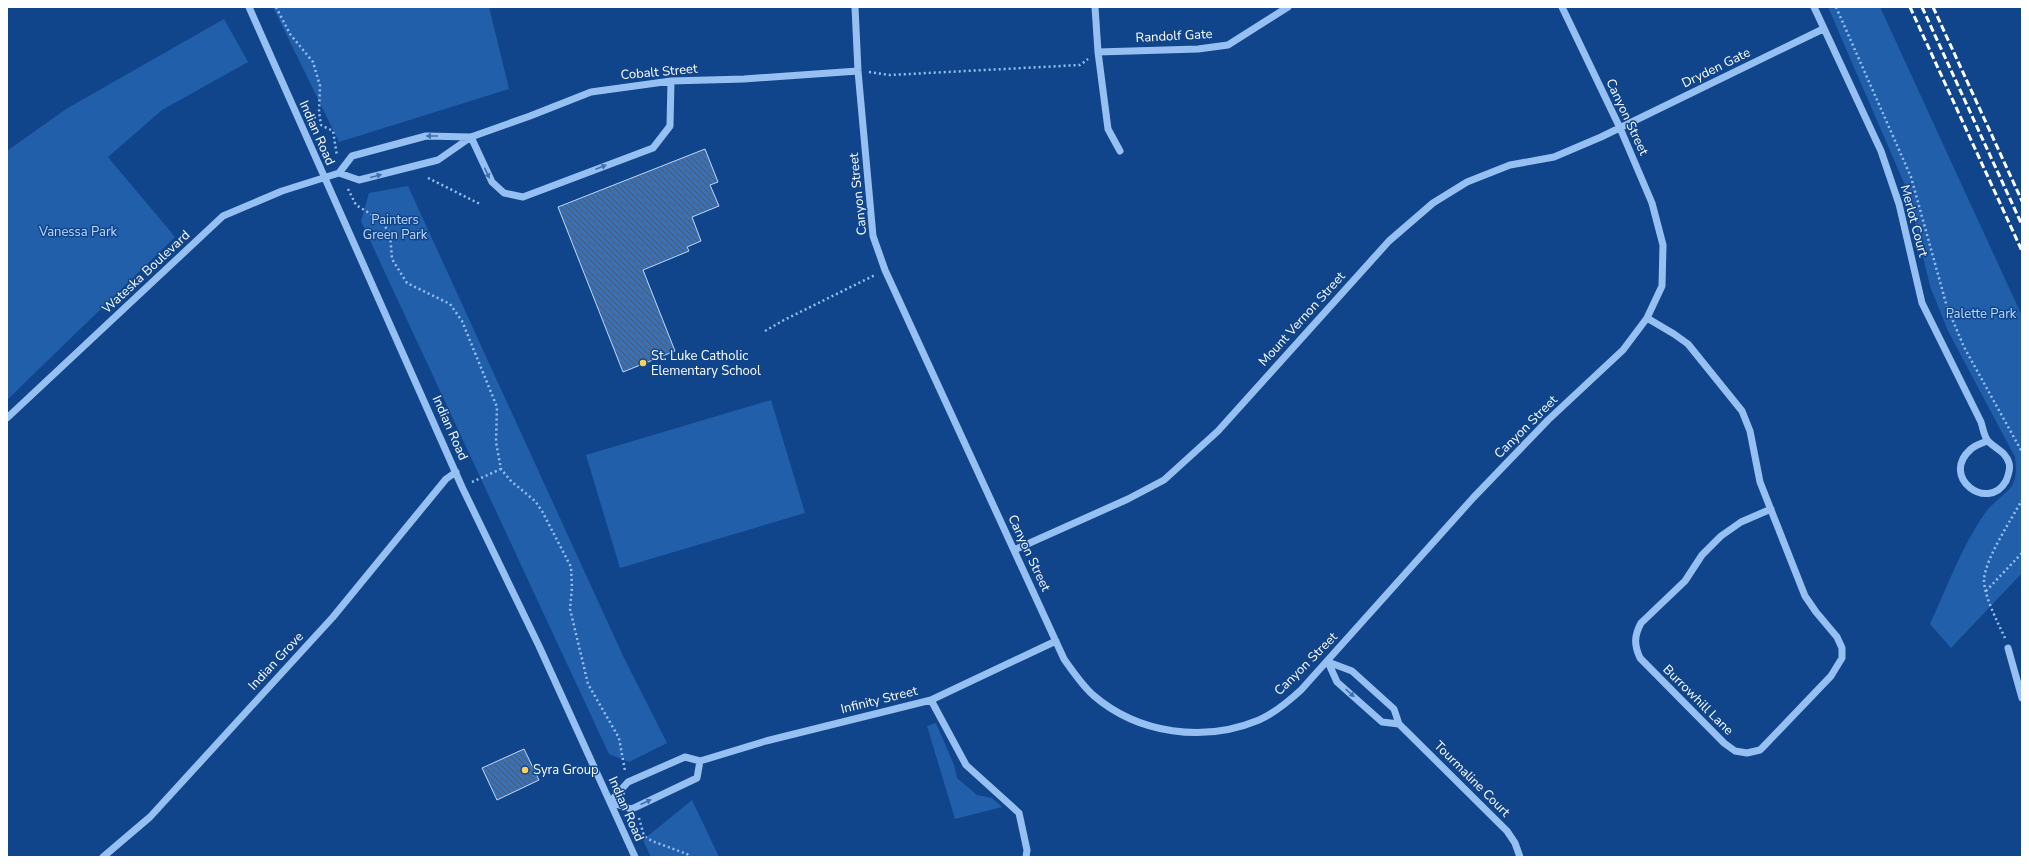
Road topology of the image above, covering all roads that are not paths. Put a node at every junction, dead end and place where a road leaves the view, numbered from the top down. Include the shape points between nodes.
1 (249, 7) edge
2 (855, 7) edge
3 (1095, 7) edge
4 (1288, 7) edge
5 (1562, 7) edge
6 (1814, 7) edge
7 (1823, 29) junction
8 (1098, 52) junction
9 (858, 71) junction
10 (671, 81) junction
11 (1620, 128) junction
12 (471, 137) junction
13 (1120, 151) dead end
14 (339, 173) junction
15 (323, 177) junction
16 (1647, 318) junction
17 (7, 418) edge
18 (1987, 441) junction
19 (456, 472) junction
20 (1771, 509) junction
21 (1014, 550) junction
22 (1056, 641) junction
23 (2008, 648) road end
24 (1328, 662) junction
25 (2022, 698) edge
26 (931, 700) junction
27 (1399, 724) junction
28 (700, 761) junction
29 (610, 802) junction
30 (103, 857) edge
31 (634, 857) edge
32 (1026, 857) edge
33 (1520, 857) edge

1 - 15 street, Indian Road
2 - 9 street, Canyon Street
3 - 8 street
4 - 8 street, Randolf Gate via 1228,45 1198,49
5 - 11 street, Canyon Street
6 - 7 street, Merlot Court
7 - 11 street, Dryden Gate
7 - 18 street, Merlot Court via 1881,151 1898,204 1922,303 1981,422
8 - 13 street via 1108,129
9 - 10 street, Cobalt Street via 744,80
9 - 21 street, Canyon Street via 873,236 885,270
10 - 12 street, Cobalt Street via 591,92
12 -> 10 street via 492,182 504,193 523,197 653,148 670,126
11 - 16 street, Canyon Street via 1652,203 1663,246 1662,286
11 - 21 street, Mount Vernon Street via 1554,157 1510,165 1467,182 1433,203 1389,241 1218,431 1164,480
14 -> 12 street, Cobalt Street via 359,180 438,160
12 -> 14 street, Cobalt Street via 426,136 352,156
14 - 15 street
15 - 17 street, Wateska Boulevard via 282,191 224,216
15 - 19 street, Indian Road
16 - 20 street, Burrowhill Lane via 1688,344 1742,411 1750,431 1760,482
16 - 24 street, Canyon Street via 1623,350 1548,420 1473,498
18 - 18 street via 2002,452 2009,464 2009,475 2002,489 1990,494 1977,492 1966,486 1960,476 1962,460 1971,449
19 - 29 street, Indian Road
19 - 30 street, Indian Grove via 446,479 333,617 150,817
20 - 20 street, Burrowhill Lane via 1741,522 1720,536 1678,588 1641,622 1635,642 1640,658 1724,743 1735,751 1747,753 1760,750 1772,739 1832,676 1842,658 1842,648 1837,637 1805,596
21 - 22 street, Canyon Street
22 - 24 street, Canyon Street via 1077,678 1110,708 1134,720 1165,730 1191,733 1218,732 1260,719 1286,704
22 - 26 street, Infinity Street
23 - 25 street
24 - 27 street, Tourmaline Court via 1352,671 1394,709
24 -> 27 street via 1337,682 1382,722
26 - 28 street, Infinity Street via 766,741
26 - 32 street via 966,765 1019,813 1028,850
27 - 33 street, Tourmaline Court via 1507,831
28 - 29 street, Infinity Street via 685,757 628,782
29 -> 28 street via 631,810 697,778
29 - 31 street, Indian Road

